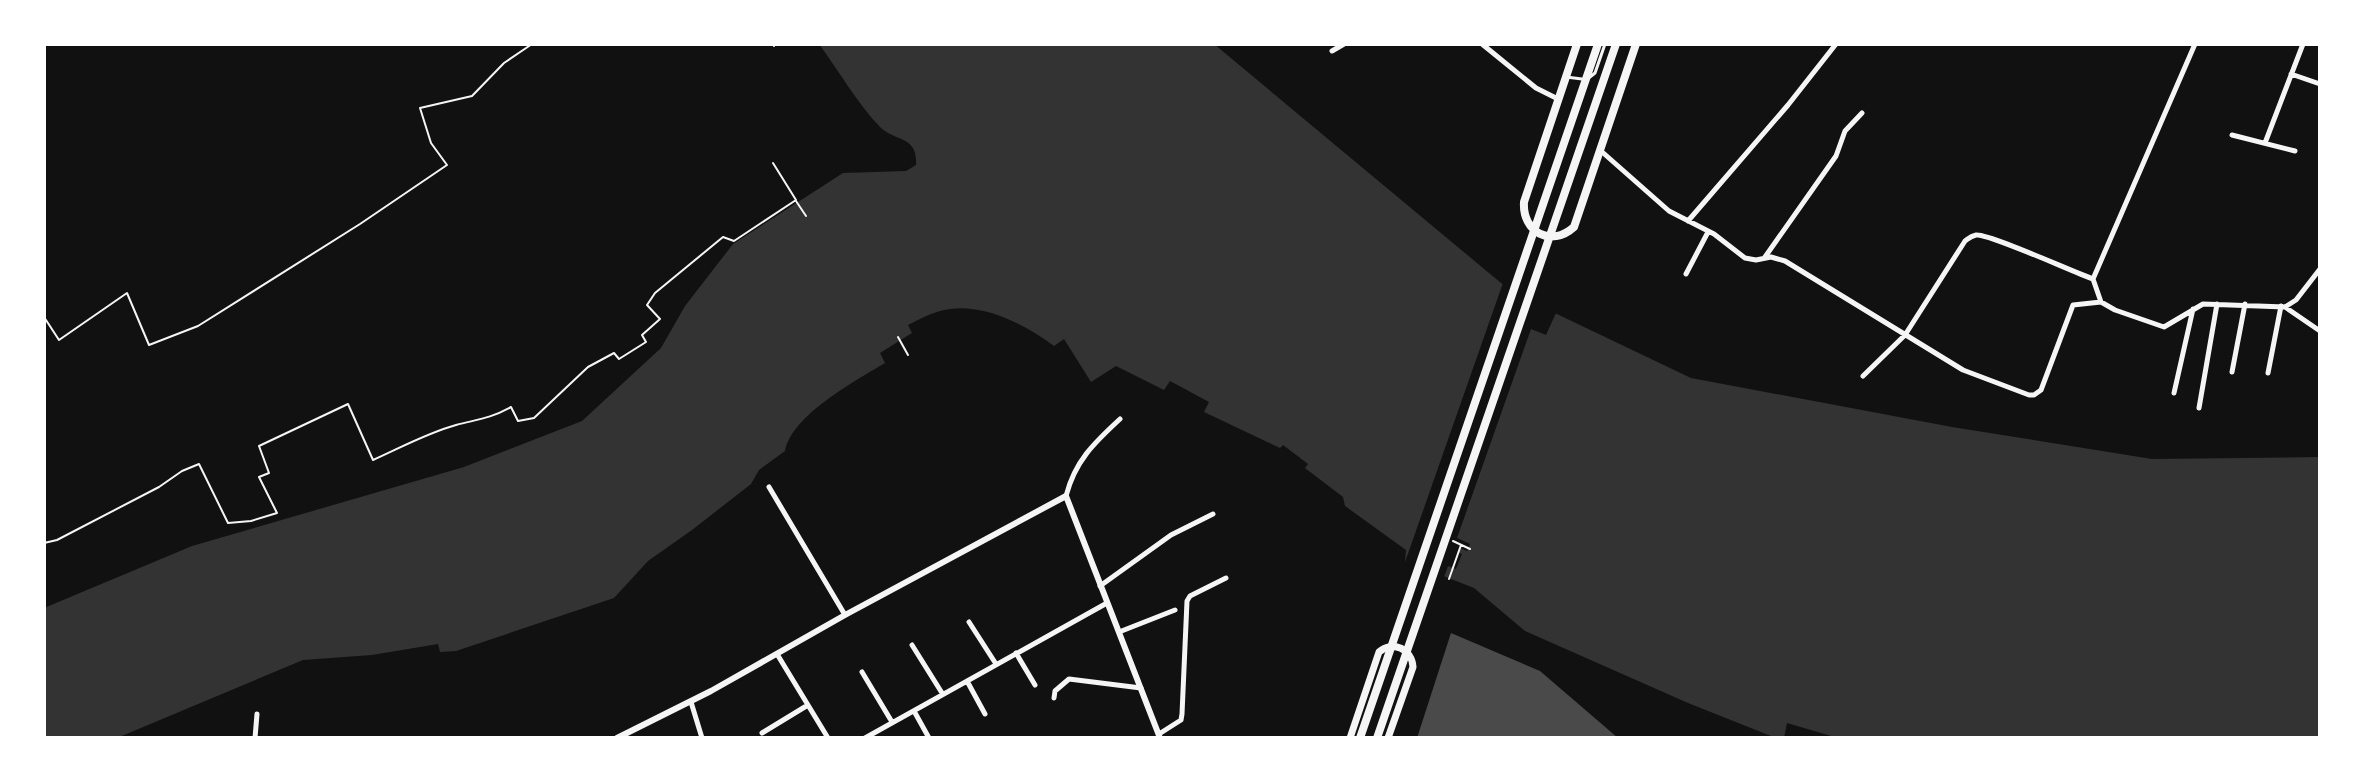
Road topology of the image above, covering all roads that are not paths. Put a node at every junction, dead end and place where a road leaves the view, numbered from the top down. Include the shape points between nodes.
1 (1344, 44) edge
2 (1482, 44) edge
3 (1577, 44) edge
4 (1598, 44) edge
5 (1605, 44) edge
6 (1616, 44) edge
7 (1636, 44) edge
8 (1836, 44) edge
9 (2195, 44) edge
10 (2303, 44) edge
11 (1332, 51) dead end
12 (2291, 74) junction
13 (1566, 77) junction
14 (2320, 84) edge
15 (1559, 99) junction
16 (1862, 113) dead end
17 (2232, 135) dead end
18 (2265, 143) junction
19 (1601, 151) junction
20 (2295, 151) dead end
21 (1688, 221) junction
22 (1708, 232) junction
23 (1765, 258) junction
24 (2320, 269) edge
25 (1686, 274) dead end
26 (2093, 279) junction
27 (2101, 302) junction
28 (2217, 304) junction
29 (2245, 304) junction
30 (2283, 306) junction
31 (2193, 308) junction
32 (2320, 331) edge
33 (1905, 335) junction
34 (2232, 372) dead end
35 (2268, 373) dead end
36 (1863, 376) dead end
37 (2174, 393) dead end
38 (2199, 408) dead end
39 (1120, 419) dead end
40 (769, 487) dead end
41 (1066, 496) junction
42 (1213, 514) dead end
43 (1226, 578) dead end
44 (1100, 586) junction
45 (1107, 603) junction
46 (1175, 610) dead end
47 (845, 615) junction
48 (969, 622) dead end
49 (1119, 632) junction
50 (912, 645) dead end
51 (1016, 653) junction
52 (777, 654) junction
53 (996, 664) junction
54 (862, 672) dead end
55 (967, 681) junction
56 (1035, 685) dead end
57 (1141, 688) junction
58 (942, 693) junction
59 (1054, 698) dead end
60 (691, 702) junction
61 (808, 705) junction
62 (914, 711) junction
63 (257, 714) dead end
64 (985, 714) dead end
65 (892, 722) junction
66 (762, 733) dead end
67 (1159, 736) edge
68 (255, 738) edge
69 (617, 738) edge
70 (702, 738) edge
71 (828, 738) edge
72 (865, 738) edge
73 (929, 738) edge
74 (1350, 738) edge
75 (1360, 738) edge
76 (1377, 738) edge
77 (1388, 738) edge

1 - 11 street
2 - 15 street via 1536,88
3 - 13 main road
4 - 75 main road
5 - 13 lane via 1592,76
6 - 76 main road
7 - 19 main road
8 - 21 street
9 - 26 street
10 - 12 street
12 - 14 street
12 - 18 street
13 - 15 main road
15 - 19 main road via 1524,202 1530,227 1554,238 1574,227
16 - 23 street via 1845,131 1836,156
17 - 18 street
18 - 20 street
19 - 21 street via 1669,211
21 - 22 street
22 - 23 street via 1745,258
22 - 25 street
23 - 33 street via 1785,261
24 - 30 street via 2296,300
26 - 27 street
26 - 33 street via 1992,237 1971,237
27 - 31 street via 2164,327
27 - 33 street via 2073,305 2041,390 2034,395 1963,370
28 - 29 street
28 - 31 street
28 - 38 street
29 - 30 street
29 - 34 street
30 - 32 street
30 - 35 street
31 - 37 street
33 - 36 street
39 - 41 street via 1072,473
40 - 47 street
41 - 44 street
41 - 47 street
42 - 44 street via 1171,535
43 - 67 street via 1187,601 1181,720
44 - 45 street
45 - 49 street
45 - 51 street
46 - 49 street
47 - 52 street
48 - 53 street
49 - 57 street
50 - 58 street
51 - 53 street
51 - 56 street
52 - 60 street
52 - 61 street
53 - 55 street
54 - 65 street
55 - 58 street
55 - 64 street
57 - 59 street via 1069,679
57 - 67 street
58 - 62 street
60 - 69 street
60 - 70 street
61 - 66 street
61 - 71 street
62 - 65 street
62 - 73 street
63 - 68 street
65 - 72 street
74 - 77 main road via 1379,652 1395,646 1412,658 1413,667

